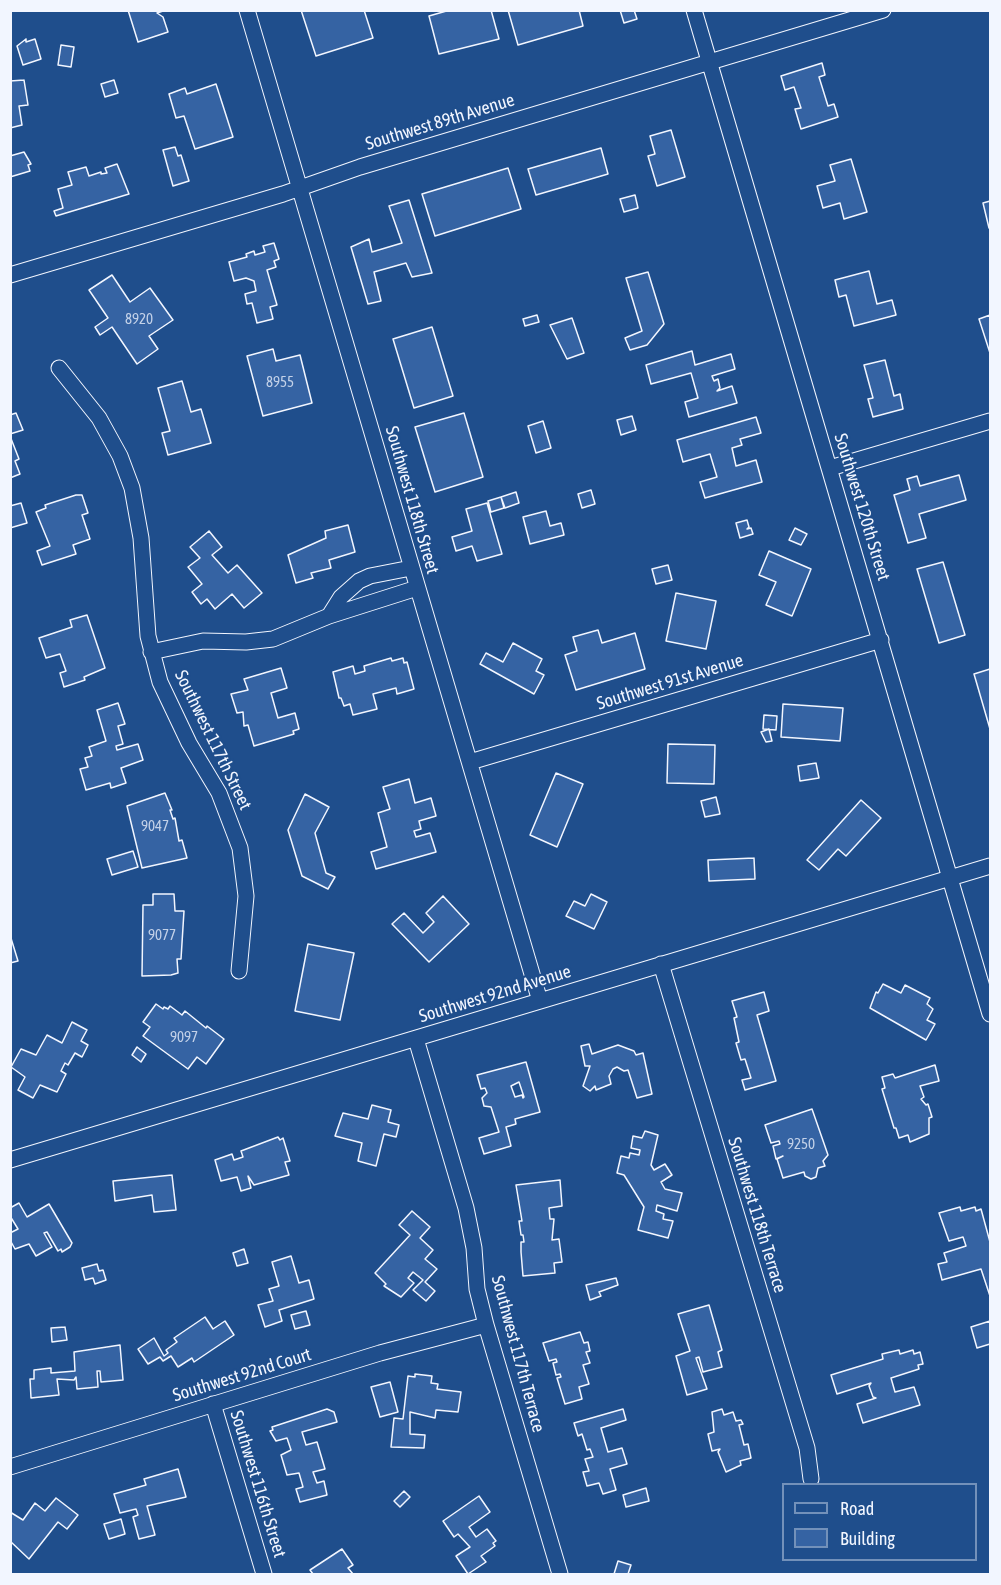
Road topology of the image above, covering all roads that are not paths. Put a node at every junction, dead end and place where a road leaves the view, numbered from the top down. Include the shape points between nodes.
1 (247, 10) edge
2 (694, 10) edge
3 (883, 10) edge
4 (710, 62) junction
5 (299, 188) junction
6 (10, 275) edge
7 (59, 368) dead end
8 (990, 420) edge
9 (830, 468) junction
10 (411, 568) junction
11 (417, 588) junction
12 (329, 616) junction
13 (881, 640) junction
14 (152, 652) junction
15 (470, 762) junction
16 (990, 866) edge
17 (950, 878) junction
18 (661, 964) junction
19 (239, 971) dead end
20 (540, 1000) junction
21 (990, 1014) edge
22 (416, 1039) junction
23 (10, 1160) edge
24 (486, 1324) junction
25 (213, 1404) junction
26 (10, 1467) edge
27 (811, 1479) dead end
28 (264, 1575) edge
29 (560, 1575) edge

1 - 5 street, Southwest 118th Street
2 - 4 street, Southwest 120th Street
3 - 4 street, Southwest 89th Avenue
4 - 5 street, Southwest 89th Avenue
4 - 9 street, Southwest 120th Street
5 - 6 street, Southwest 89th Avenue
5 - 10 street, Southwest 118th Street
7 - 14 street, Southwest 117th Street via 99,418 132,488
8 - 9 street
9 - 13 street, Southwest 120th Street
10 - 11 street, Southwest 118th Street
10 - 12 street via 359,581 341,597
11 - 12 street
11 - 15 street, Southwest 118th Street
12 - 14 street via 273,639 202,641
13 - 15 street, Southwest 91st Avenue
13 - 17 street, Southwest 120th Street
14 - 19 street, Southwest 117th Street via 170,704 219,792 240,848 246,896
15 - 20 street, Southwest 118th Street
16 - 17 street, Southwest 92nd Avenue
17 - 18 street, Southwest 92nd Avenue
17 - 21 street, Southwest 120th Street
18 - 20 street, Southwest 92nd Avenue
18 - 27 street, Southwest 118th Terrace via 807,1448
20 - 22 street, Southwest 92nd Avenue
22 - 23 street, Southwest 92nd Avenue
22 - 24 street, Southwest 117th Terrace via 466,1208
24 - 25 street, Southwest 92nd Court
24 - 29 street, Southwest 117th Terrace
25 - 26 street, Southwest 92nd Court
25 - 28 street, Southwest 116th Street

